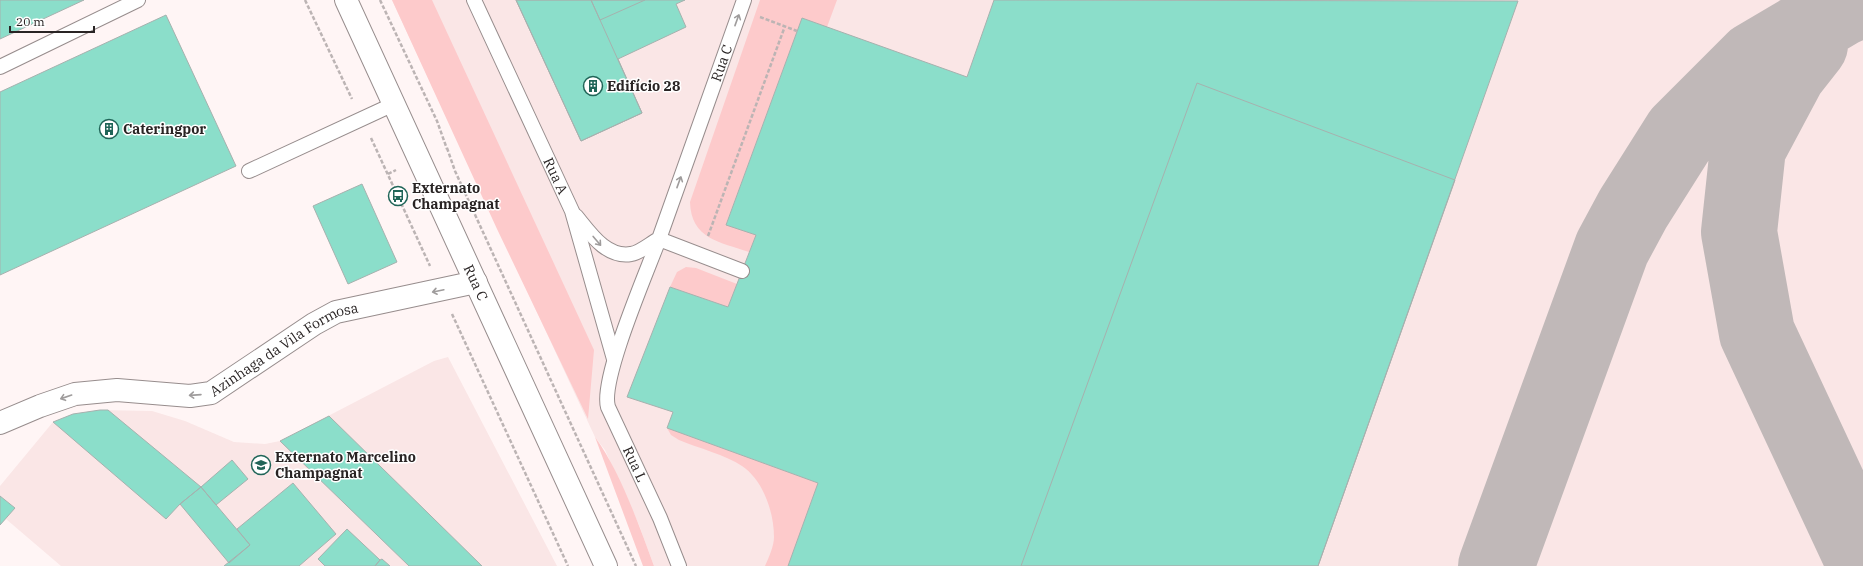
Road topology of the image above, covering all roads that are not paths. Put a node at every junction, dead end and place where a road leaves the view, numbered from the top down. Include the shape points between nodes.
1 (138, 0) edge
2 (346, 0) edge
3 (474, 0) edge
4 (742, 5) edge
5 (0, 67) edge
6 (394, 104) junction
7 (249, 171) dead end
8 (572, 211) junction
9 (659, 239) junction
10 (742, 271) dead end
11 (476, 282) junction
12 (614, 359) junction
13 (2, 424) edge
14 (606, 566) edge
15 (679, 566) edge

1 - 5 lane
2 - 6 street, Rua C
3 - 8 lane, Rua A
9 -> 4 lane, Rua C
6 - 7 lane
6 - 11 street, Rua C
8 -> 9 lane via 602,247 618,253 632,254
8 - 12 lane, Rua A
9 - 10 lane
9 - 12 lane, Rua C
11 -> 13 street, Azinhaga da Vila Formosa via 336,312 314,324 211,394 190,396 117,390 75,394 40,406
11 - 14 street, Rua C
12 - 15 lane, Rua L via 607,392 608,407 660,518

